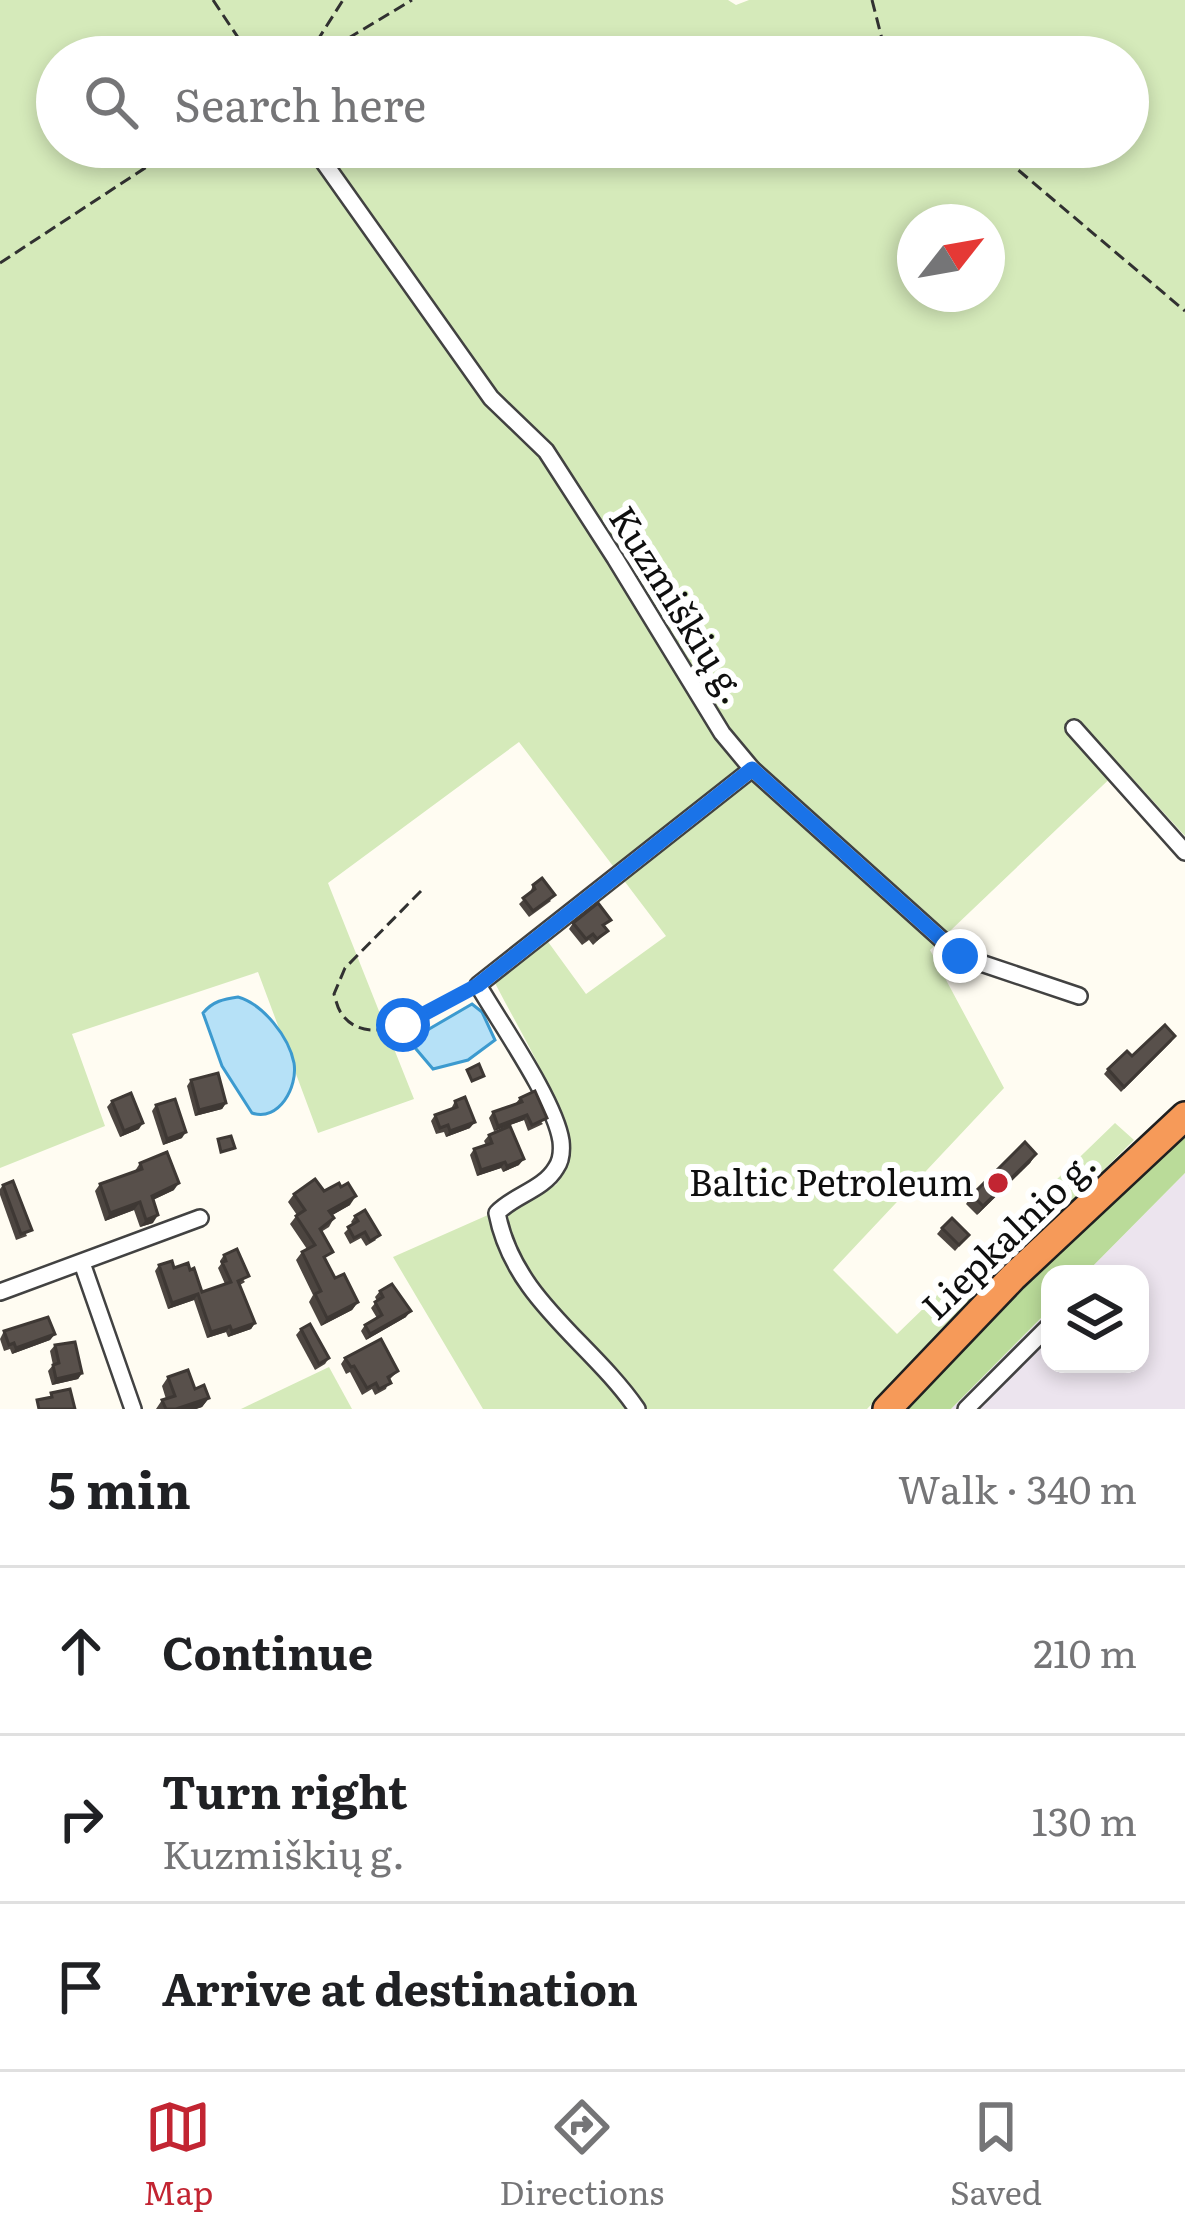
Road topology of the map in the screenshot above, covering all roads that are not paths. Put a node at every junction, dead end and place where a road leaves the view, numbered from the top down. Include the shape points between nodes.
1 (329, 168) edge
2 (1074, 728) dead end
3 (752, 769) junction
4 (1185, 852) edge
5 (1079, 996) dead end
6 (1183, 1123) edge
7 (200, 1218) dead end
8 (82, 1263) junction
9 (0, 1292) edge
10 (1041, 1334) edge
11 (133, 1409) edge
12 (637, 1409) edge
13 (886, 1409) edge
14 (966, 1409) edge

1 - 3 street, Kuzmiškių g. via 491,398 546,451
2 - 4 street
3 - 5 street, Kuzmiškių g. via 960,956
3 - 12 street via 478,985 561,1138 558,1166 503,1206 500,1228 539,1301
6 - 13 highway, Liepkalnio g. via 1013,1277
7 - 8 street
8 - 9 street
8 - 11 street
10 - 14 street

